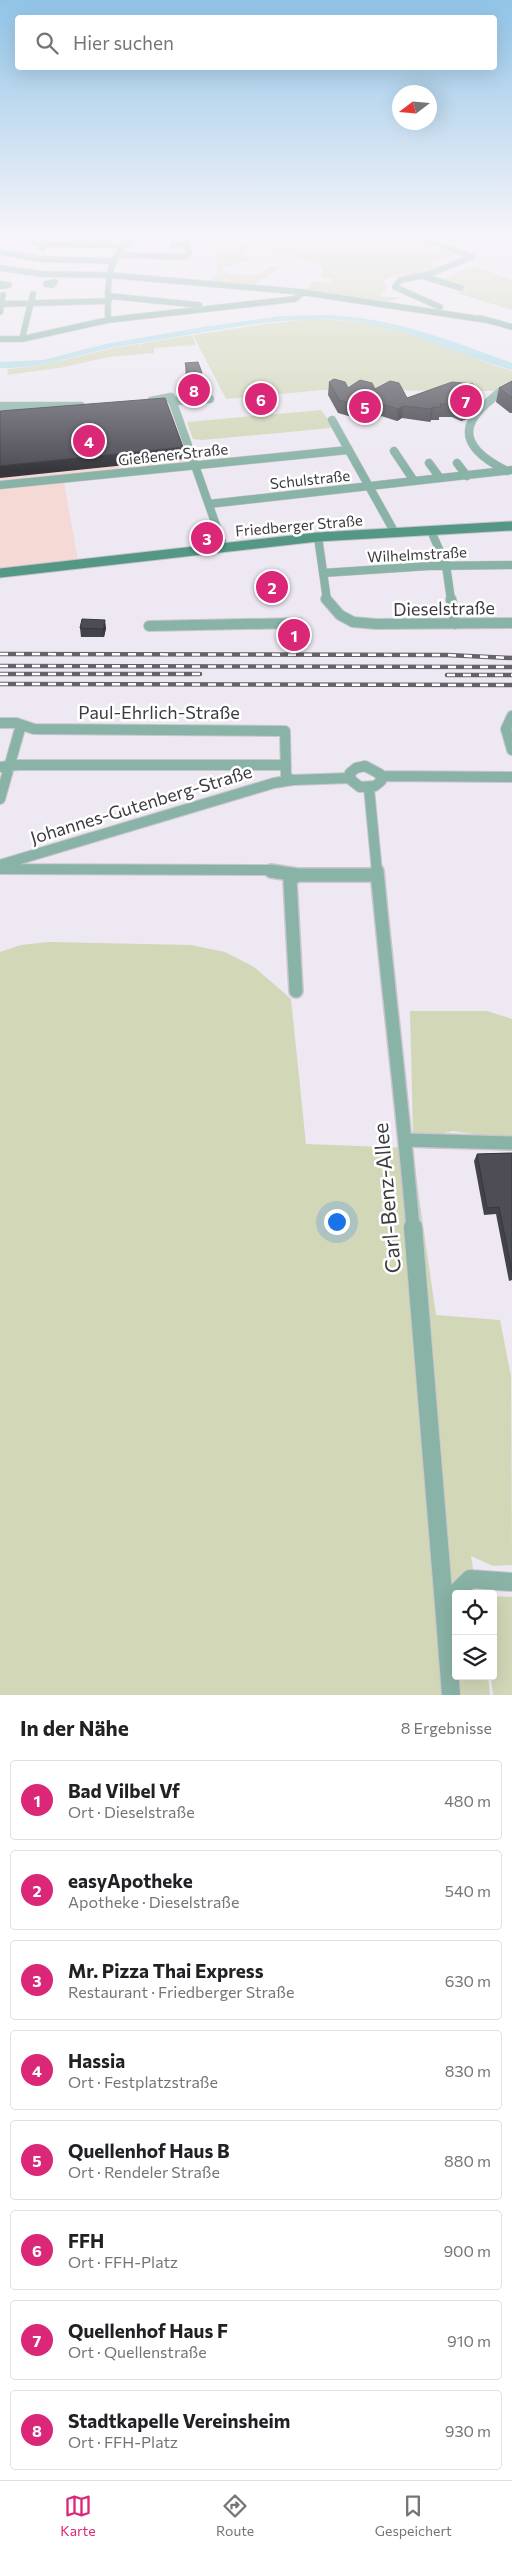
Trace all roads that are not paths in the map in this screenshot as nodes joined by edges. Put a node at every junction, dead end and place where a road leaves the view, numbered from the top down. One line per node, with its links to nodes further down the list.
1 (29, 313): 10 (street)
2 (108, 313): 6 (street)
3 (167, 313): 6 (street)
4 (441, 313): 7 (street)
5 (461, 313): 7 (street)
6 (108, 320): 10 (street)
7 (486, 320): 8 (street)
8 (512, 327)
9 (0, 339): 10 (street)
10 (22, 339)
11 (501, 391): 23 (street)
12 (171, 399): 13 (street); 14 (street); 22 (street)
13 (210, 399)
14 (142, 402)
15 (0, 406): 16 (street)
16 (90, 406)
17 (332, 420): 18 (street)
18 (348, 450): 22 (street, Gießener Straße); 28 (street)
19 (394, 451): 26 (street)
20 (429, 463): 25 (street)
21 (457, 463): 24 (street)
22 (195, 465): 27 (street, Gießener Straße); 29 (street)
23 (511, 472): 24 (street, Schulstraße)
24 (467, 476): 25 (street, Schulstraße)
25 (440, 478): 26 (street, Schulstraße)
26 (414, 481): 28 (street, Schulstraße)
27 (0, 485)
28 (368, 486): 29 (street, Schulstraße); 32 (street)
29 (209, 504): 34 (street)
30 (512, 526): 31 (main road, Friedberger Straße)
31 (431, 531): 32 (main road, Friedberger Straße); 35 (street)
32 (395, 533): 33 (main road, Friedberger Straße)
33 (318, 537): 34 (main road, Friedberger Straße); 38 (street, Dieselstraße)
34 (224, 548): 37 (main road, Friedberger Straße)
35 (446, 565): 36 (street, Wilhelmstraße); 38 (street, Wilhelmstraße); 41 (street)
36 (512, 565)
37 (0, 573)
38 (323, 573): 41 (street, Dieselstraße)
39 (512, 623): 41 (street, Dieselstraße)
40 (299, 624): 42 (street)
41 (455, 624)
42 (149, 626)
43 (512, 716): 46 (street)
44 (0, 723): 45 (street, Paul-Ehrlich-Straße)
45 (21, 725): 47 (street, Paul-Ehrlich-Straße); 48 (street)
46 (512, 750)
47 (286, 765): 48 (street); 52 (street, Paul-Ehrlich-Straße)
48 (4, 767): 54 (street)
49 (381, 776): 50 (street); 51 (street); 53 (street)
50 (512, 777)
51 (350, 778): 52 (street); 53 (street)
52 (293, 780): 55 (street, Johannes-Gutenberg-Straße)
53 (369, 788): 57 (street, Carl-Benz-Allee)
54 (0, 799)
55 (0, 865)
56 (0, 869): 58 (street, Johannes-Gutenberg-Straße)
57 (376, 875): 58 (street, Johannes-Gutenberg-Straße); 60 (street, Carl-Benz-Allee)
58 (293, 878): 59 (street)
59 (296, 991)
60 (406, 1140): 61 (street); 63 (street, Carl-Benz-Allee)
61 (512, 1143)
62 (512, 1582): 63 (street)
63 (444, 1605): 64 (street, Carl-Benz-Allee)
64 (451, 1695)

